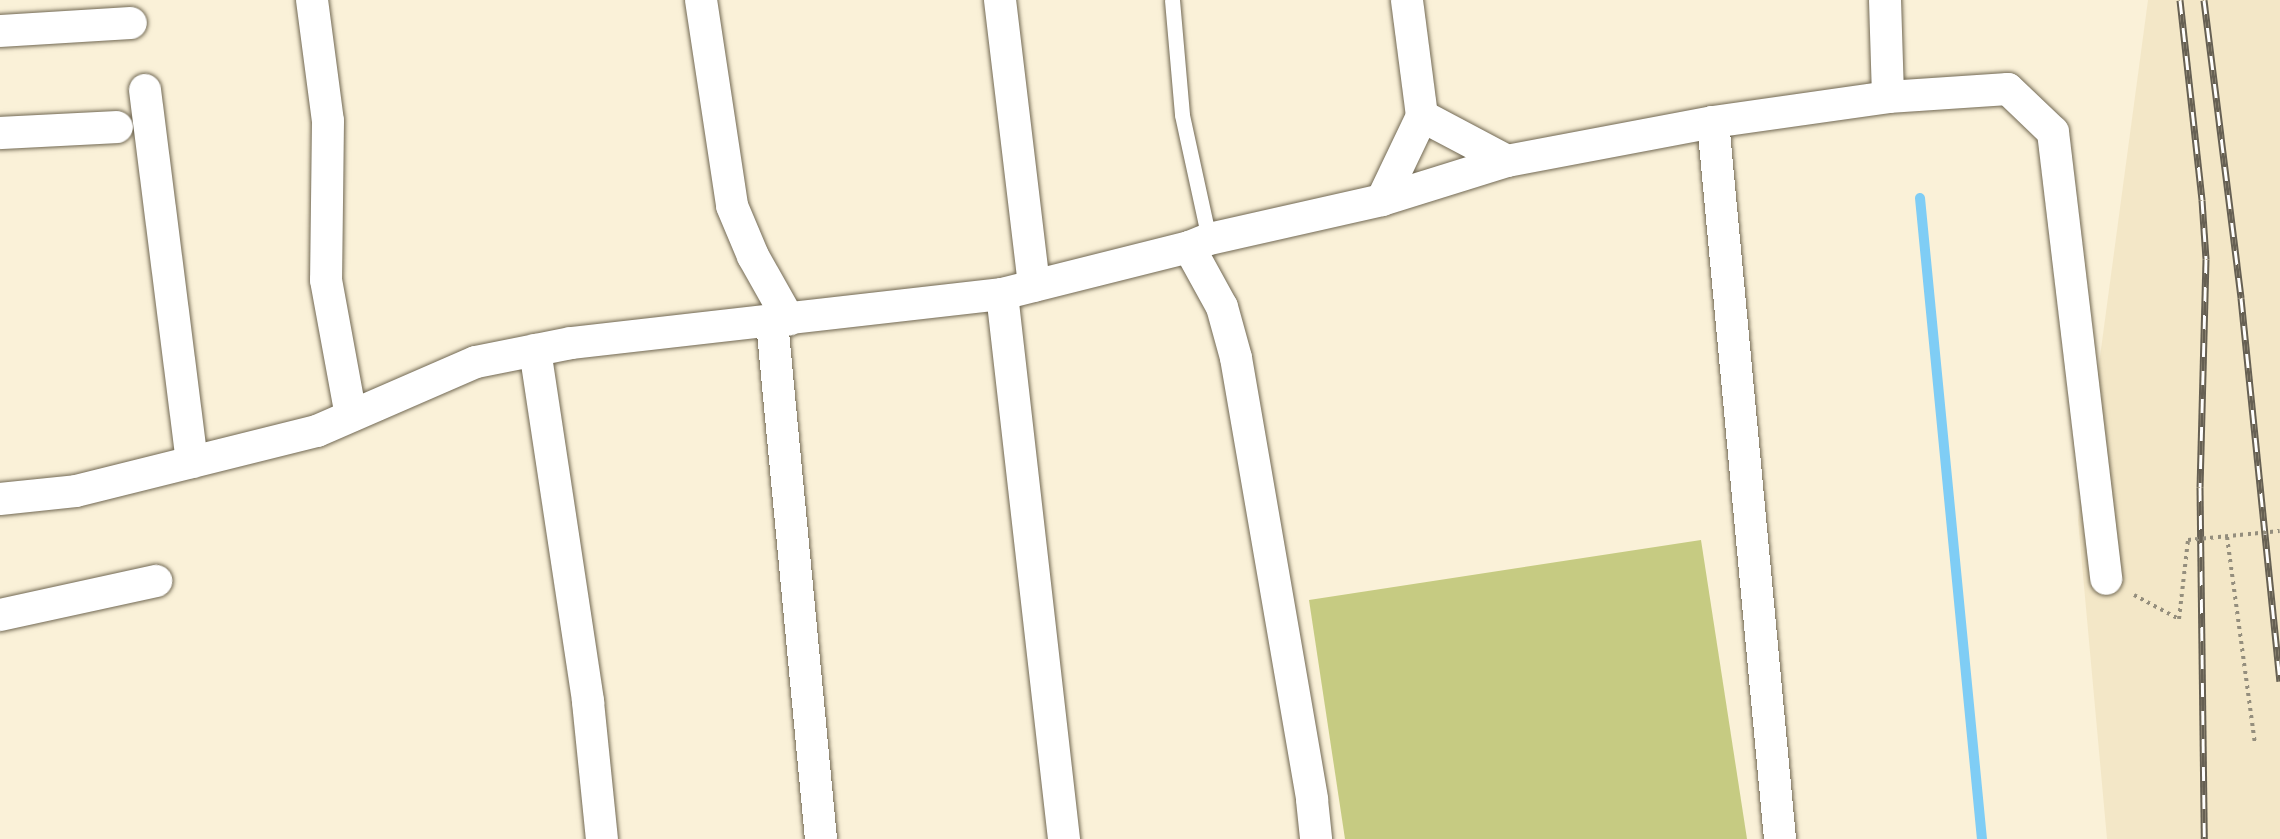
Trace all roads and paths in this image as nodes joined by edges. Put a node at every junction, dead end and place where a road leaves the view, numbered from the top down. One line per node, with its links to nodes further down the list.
1 (312, 0): 22 (street)
2 (701, 0): 20 (street)
3 (1000, 0): 18 (street)
4 (1172, 0): 17 (lane)
5 (1407, 0): 11 (street)
6 (1885, 0): 10 (street)
7 (131, 23): 8 (street)
8 (0, 31)
9 (145, 90): 23 (street)
10 (1888, 97): 12 (street); 27 (street)
11 (1422, 116): 15 (street); 16 (street)
12 (1713, 122): 15 (street); 35 (street)
13 (117, 127): 14 (street)
14 (0, 133)
15 (1507, 161): 16 (street)
16 (1382, 200): 17 (street)
17 (1199, 243): 18 (street); 34 (street)
18 (1034, 286): 19 (street)
19 (1002, 294): 20 (street); 33 (street)
20 (780, 321): 21 (street); 32 (street)
21 (535, 350): 22 (street); 31 (street)
22 (351, 416): 23 (street)
23 (192, 462): 24 (street)
24 (0, 499)
25 (2280, 531): 26 (path, bridge)
26 (2227, 537): 27 (path, bridge); 30 (path)
27 (2106, 579)
28 (156, 580): 29 (street)
29 (0, 615)
30 (2254, 744)
31 (602, 839)
32 (821, 839)
33 (1064, 839)
34 (1316, 839)
35 (1780, 839)

